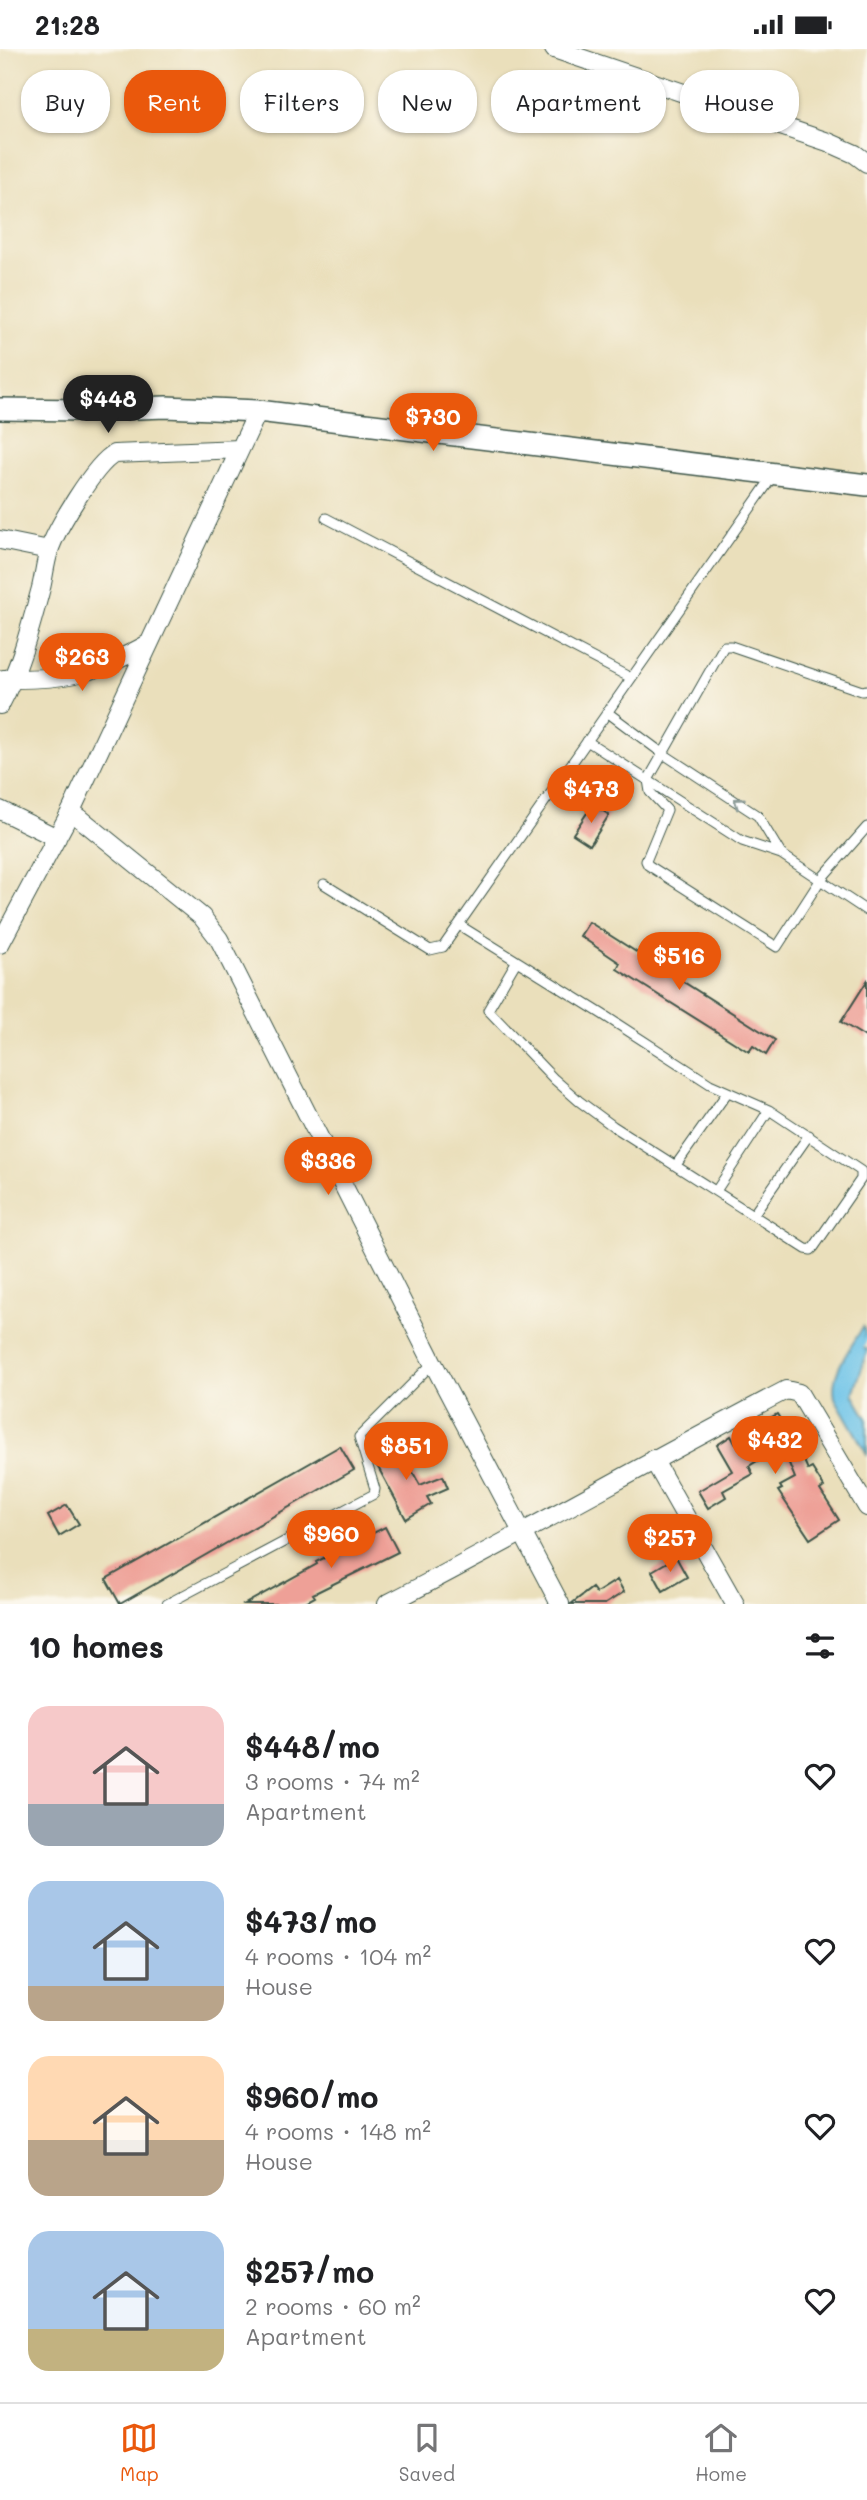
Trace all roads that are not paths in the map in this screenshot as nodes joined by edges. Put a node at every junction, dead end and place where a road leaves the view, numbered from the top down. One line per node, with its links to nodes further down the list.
1 (554, 49): 2 (street)
2 (867, 163)
3 (0, 409): 4 (street)
4 (258, 411): 5 (street); 6 (street)
5 (240, 449): 10 (street); 11 (street)
6 (774, 474): 7 (street); 12 (lane)
7 (867, 485)
8 (326, 518): 12 (lane)
9 (0, 540): 10 (street)
10 (49, 550): 13 (street)
11 (148, 644): 13 (street); 21 (street)
12 (631, 678): 16 (lane)
13 (7, 679): 15 (street)
14 (867, 690): 18 (lane)
15 (0, 705)
16 (607, 712): 17 (lane); 18 (lane)
17 (587, 741): 19 (lane); 28 (lane)
18 (662, 753): 19 (lane); 24 (lane, one-way to 18)
19 (648, 780): 24 (lane); 25 (lane)
20 (0, 810): 23 (street)
21 (71, 810): 23 (street); 37 (street)
22 (867, 827): 25 (lane)
23 (57, 838): 29 (street)
24 (781, 854): 25 (lane)
25 (821, 879): 27 (lane)
26 (324, 884): 28 (lane)
27 (867, 911)
28 (459, 925): 30 (lane)
29 (0, 944)
30 (516, 962): 31 (lane); 34 (lane)
31 (727, 1093): 32 (lane); 34 (lane)
32 (769, 1110): 33 (lane); 35 (lane)
33 (809, 1135): 36 (lane); 36 (lane)
34 (676, 1165): 35 (lane)
35 (716, 1191): 36 (lane)
36 (753, 1215)
37 (433, 1363): 40 (street); 41 (lane)
38 (653, 1459): 39 (street); 40 (street); 44 (street)
39 (867, 1507)
40 (524, 1533): 42 (street); 43 (street)
41 (167, 1604)
42 (387, 1604)
43 (560, 1604)
44 (735, 1604)

